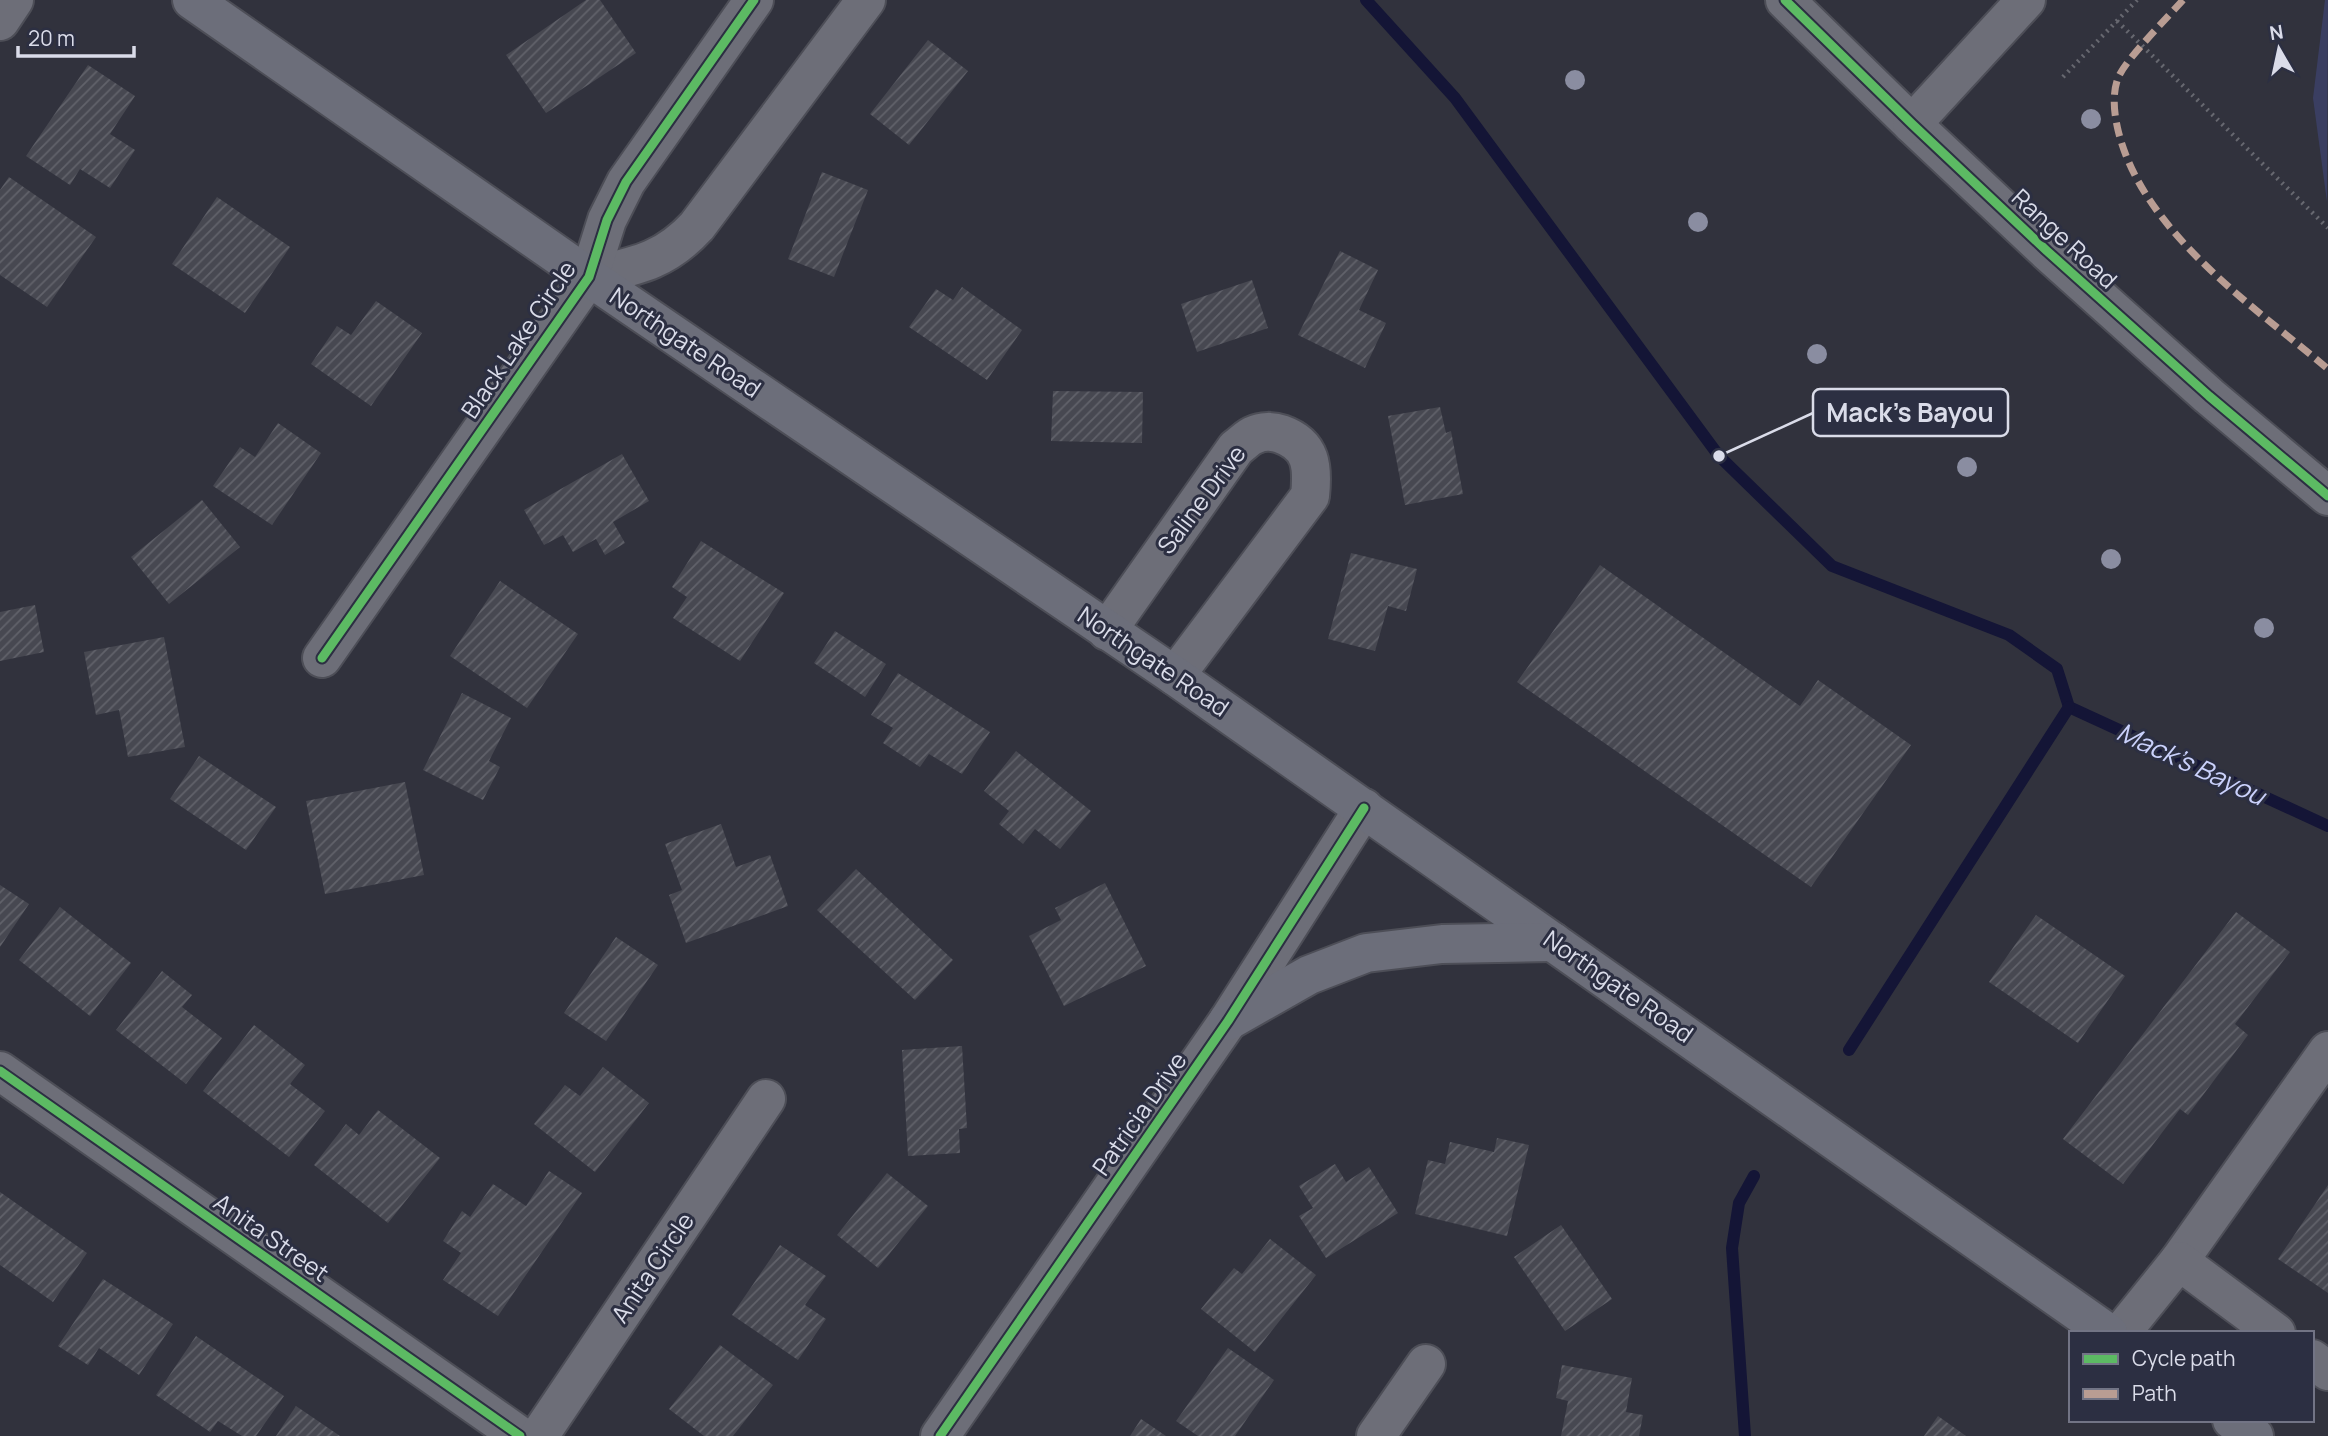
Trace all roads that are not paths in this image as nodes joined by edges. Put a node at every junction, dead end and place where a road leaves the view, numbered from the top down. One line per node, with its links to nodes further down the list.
1 (15, 0): 7 (street)
2 (192, 0): 9 (main road, Northgate Road)
3 (754, 0): 9 (street, Black Lake Circle)
4 (866, 0): 9 (street, Black Lake Circle)
5 (1785, 0): 8 (street, Range Road)
6 (2026, 0): 8 (street)
7 (0, 21)
8 (1912, 124): 10 (street, Range Road)
9 (589, 277): 11 (main road, Northgate Road); 12 (street, Black Lake Circle)
10 (2328, 496)
11 (1107, 631): 13 (main road, Northgate Road); 13 (street, Saline Drive)
12 (322, 658)
13 (1175, 676): 14 (main road, Northgate Road)
14 (1364, 808): 15 (main road, Northgate Road); 16 (street, Patricia Drive)
15 (1553, 942): 16 (main road); 21 (main road, Northgate Road)
16 (1228, 1021): 28 (street, Patricia Drive)
17 (2325, 1063): 20 (street)
18 (0, 1071): 26 (street, Anita Street)
19 (766, 1099): 27 (street, Anita Circle)
20 (2179, 1261): 22 (street); 23 (street)
21 (2105, 1331)
22 (2123, 1331)
23 (2273, 1331)
24 (1426, 1364): 29 (street)
25 (2235, 1422): 30 (main road)
26 (520, 1436)
27 (539, 1436)
28 (940, 1436)
29 (1377, 1436)
30 (2254, 1436)

